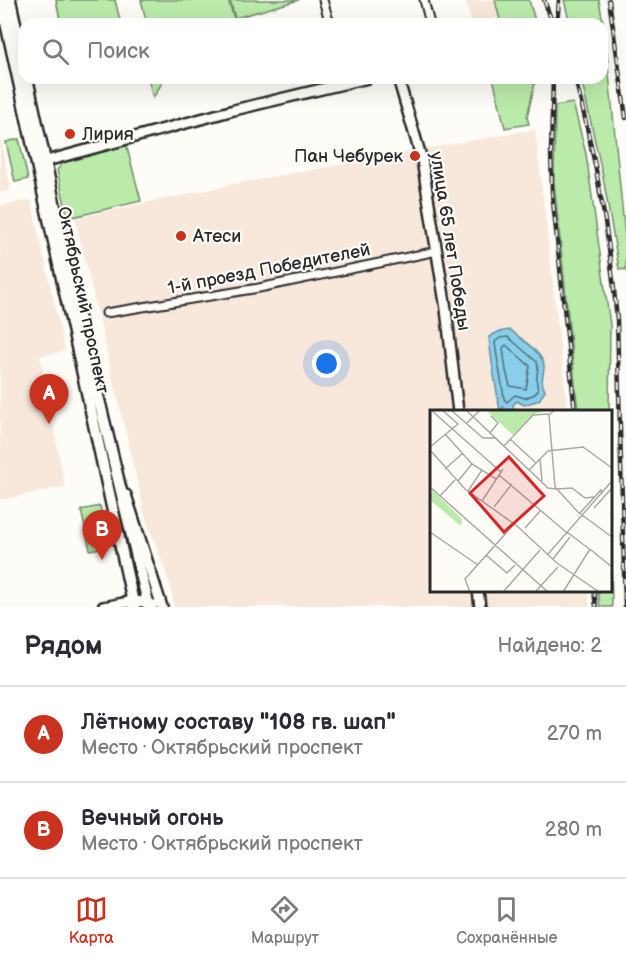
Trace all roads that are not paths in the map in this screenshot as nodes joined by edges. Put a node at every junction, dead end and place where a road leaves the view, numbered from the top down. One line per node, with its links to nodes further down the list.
1 (1, 0): 8 (main road, Октябрьский проспект)
2 (10, 0): 7 (main road)
3 (323, 0): 5 (street)
4 (424, 0): 6 (street)
5 (328, 18)
6 (428, 18)
7 (18, 37)
8 (18, 69)
9 (22, 84): 13 (main road, Октябрьский проспект)
10 (28, 84): 13 (main road, Октябрьский проспект)
11 (335, 84): 13 (street)
12 (400, 84): 14 (street, улица 65 лет Победы)
13 (41, 162): 17 (main road, Октябрьский проспект); 19 (main road, Октябрьский проспект)
14 (437, 251): 15 (street, 1-й проезд Победителей); 16 (street, улица 65 лет Победы)
15 (106, 313)
16 (458, 410)
17 (110, 450): 20 (main road, Октябрьский проспект); 22 (street)
18 (478, 592): 23 (street)
19 (133, 605): 20 (street); 21 (street)
20 (151, 605)
21 (103, 607)
22 (162, 607)
23 (480, 607)

